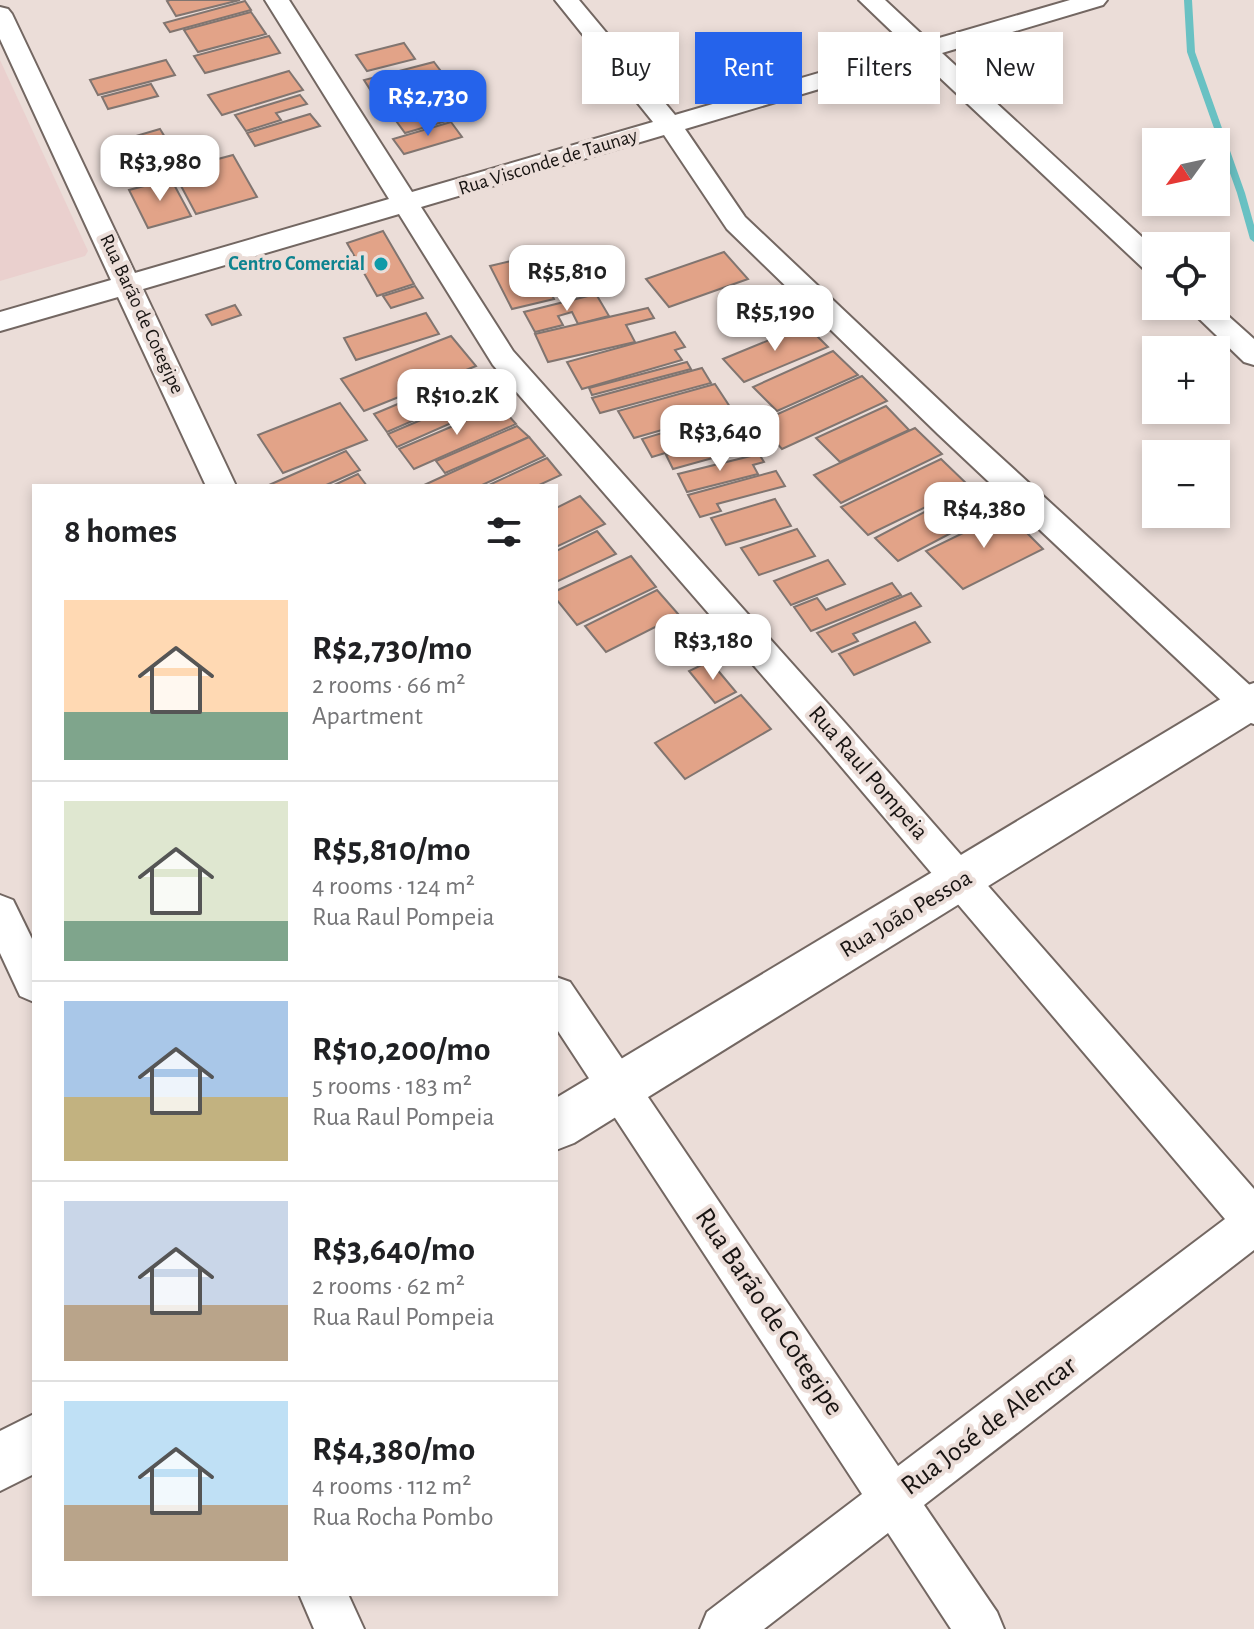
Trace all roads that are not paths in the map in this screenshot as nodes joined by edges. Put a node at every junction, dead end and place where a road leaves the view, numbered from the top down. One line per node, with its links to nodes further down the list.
1 (277, 0): 13 (street, Rua Raul Pompeia)
2 (567, 0): 12 (street)
3 (871, 0): 7 (street)
4 (1026, 0): 8 (street, Rua Visconde de Taunay)
5 (1095, 0): 9 (street, Rua Visconde de Taunay)
6 (0, 14): 15 (street, Rua Barão de Cotegipe)
7 (904, 32)
8 (940, 34)
9 (940, 37)
10 (940, 65): 14 (street)
11 (818, 71): 12 (street, Rua Visconde de Taunay)
12 (662, 116): 13 (street, Rua Visconde de Taunay); 21 (street)
13 (399, 194): 15 (street, Rua Visconde de Taunay); 22 (street, Rua Raul Pompeia)
14 (1142, 252)
15 (124, 274): 16 (street, Rua Visconde de Taunay); 18 (street, Rua Visconde de Taunay); 20 (street, Rua Barão de Cotegipe)
16 (0, 297)
17 (1215, 320): 19 (street)
18 (0, 322)
19 (1254, 355)
20 (220, 484)
21 (1252, 705): 22 (main road, Rua João Pessoa)
22 (961, 881): 26 (main road, Rua João Pessoa); 28 (street, Rua Raul Pompeia)
23 (0, 912): 24 (street)
24 (32, 980)
25 (558, 998): 26 (street, Rua Barão de Cotegipe)
26 (619, 1087): 27 (main road, Rua João Pessoa); 31 (street, Rua Barão de Cotegipe)
27 (558, 1125)
28 (1254, 1222): 31 (street, Rua José de Alencar)
29 (32, 1443): 30 (main road)
30 (0, 1463)
31 (894, 1499): 34 (street, Rua José de Alencar); 35 (street, Rua Barão de Cotegipe)
32 (324, 1596): 33 (street)
33 (340, 1629)
34 (724, 1629)
35 (980, 1629)

